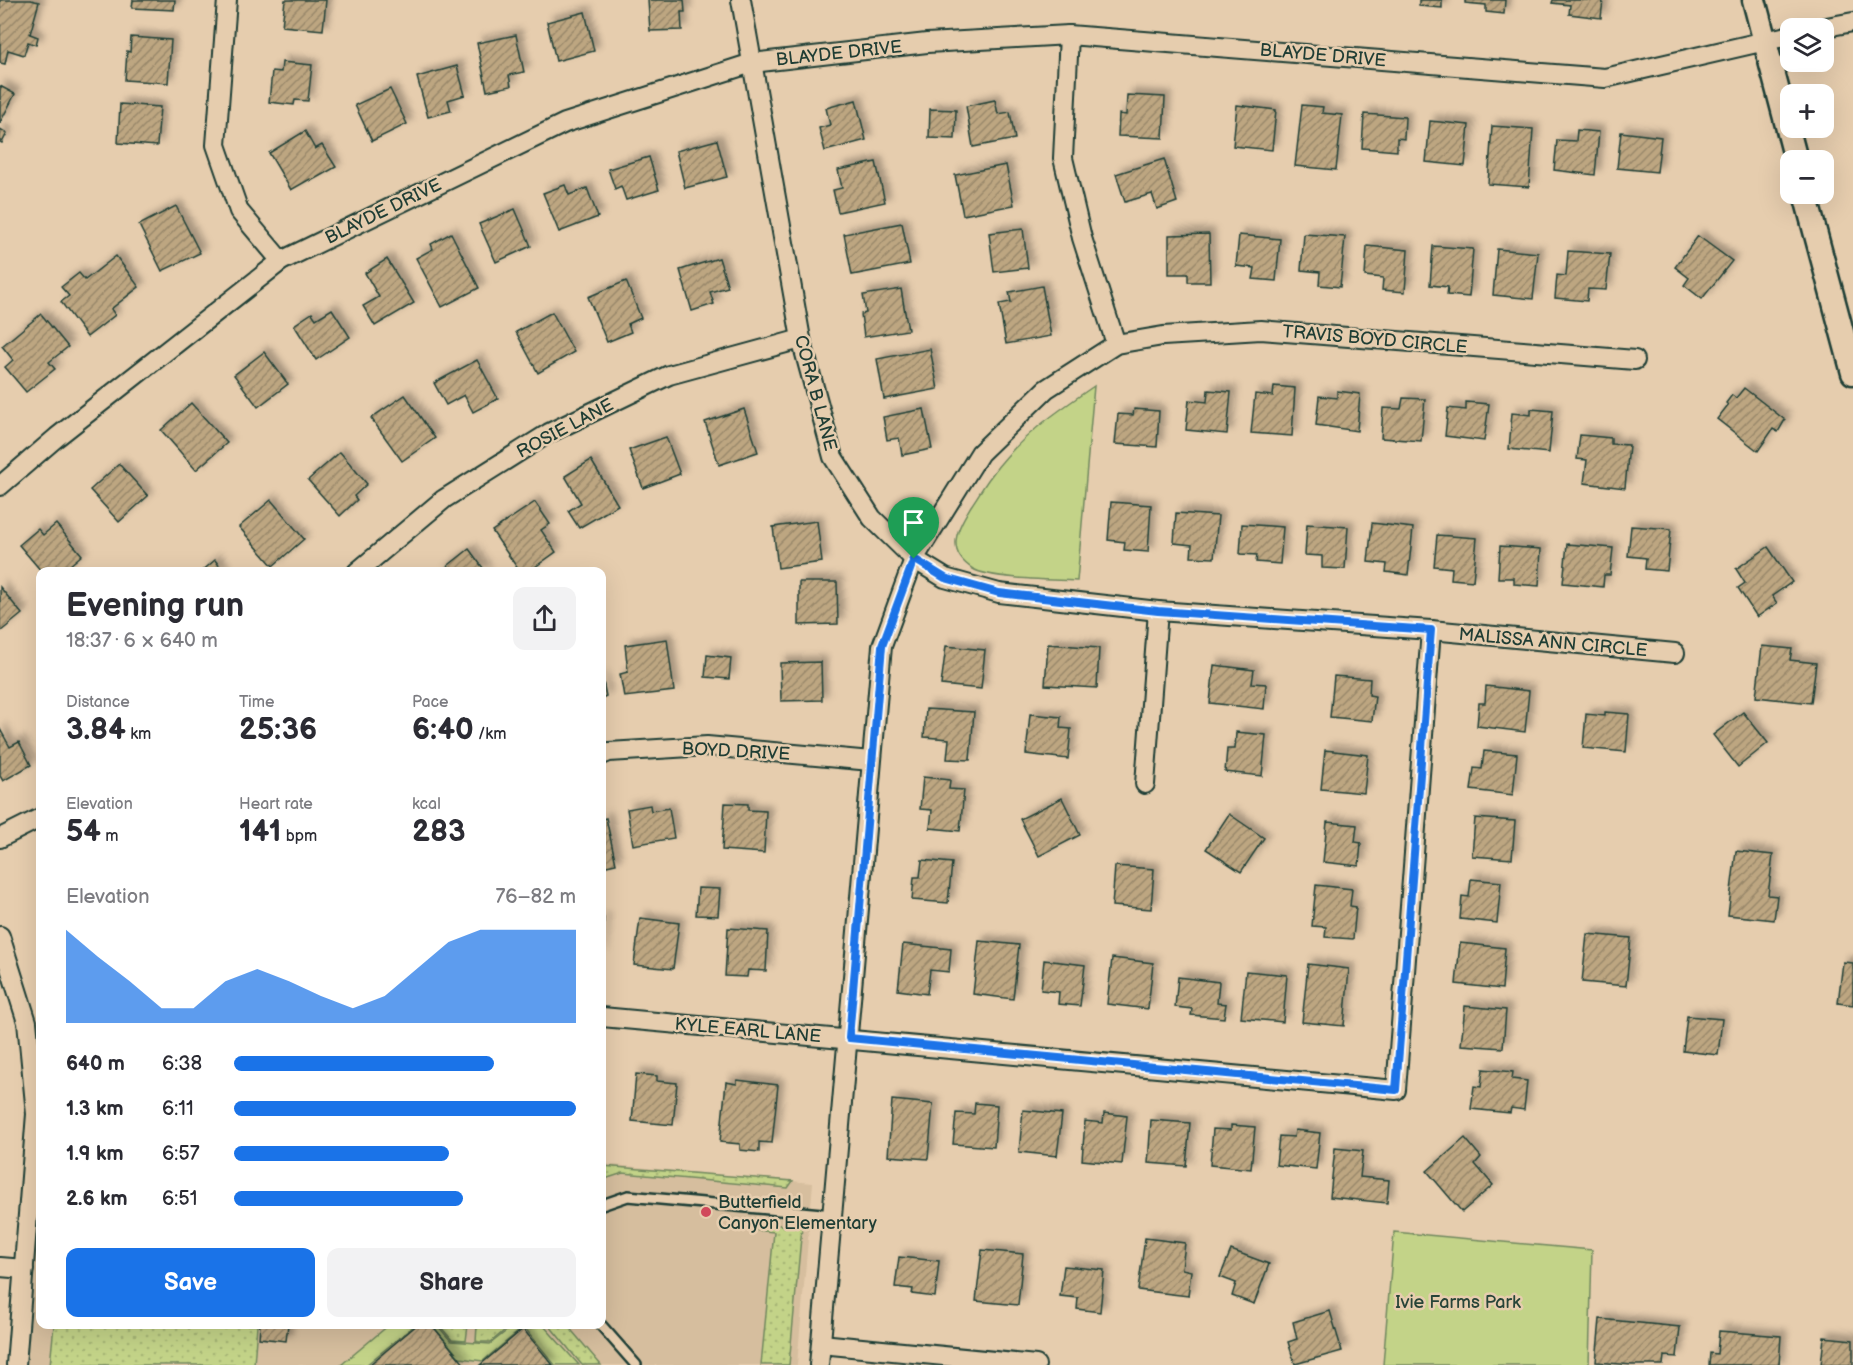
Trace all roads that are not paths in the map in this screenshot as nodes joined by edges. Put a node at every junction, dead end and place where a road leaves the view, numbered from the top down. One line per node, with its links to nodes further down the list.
1 (227, 0): 12 (street)
2 (741, 0): 9 (street, CORA B LANE)
3 (1754, 0): 8 (street)
4 (1853, 22): 5 (street)
5 (1834, 26)
6 (1069, 35): 8 (street, BLAYDE DRIVE); 9 (street, BLAYDE DRIVE); 14 (street)
7 (1780, 37): 8 (street, BLAYDE DRIVE)
8 (1765, 40): 10 (street)
9 (752, 63): 12 (street, BLAYDE DRIVE); 13 (street, CORA B LANE)
10 (1793, 150)
11 (1808, 204): 16 (street)
12 (281, 261): 17 (street, BLAYDE DRIVE)
13 (801, 339): 18 (street, CORA B LANE); 19 (street, ROSIE LANE)
14 (1116, 344): 15 (street, TRAVIS BOYD CIRCLE); 18 (street)
15 (1635, 360)
16 (1853, 373)
17 (0, 486)
18 (914, 559): 20 (street, CORA B LANE); 24 (street)
19 (363, 567)
20 (1158, 611): 21 (street, CORA B LANE); 25 (street)
21 (1431, 630): 22 (street, MALISSA ANN CIRCLE); 30 (street, KYLE EARL LANE)
22 (1675, 653)
23 (606, 753): 24 (street, BOYD DRIVE)
24 (871, 761): 30 (street)
25 (1145, 784)
26 (36, 820): 27 (street)
27 (0, 838)
28 (0, 936): 34 (street)
29 (606, 1017): 30 (street, KYLE EARL LANE)
30 (849, 1038): 32 (street)
31 (606, 1204): 32 (lane)
32 (833, 1215): 36 (street)
33 (0, 1267): 34 (street)
34 (24, 1269): 37 (street)
35 (604, 1329): 38 (lane)
36 (821, 1344): 39 (street); 40 (street)
37 (16, 1365)
38 (636, 1365)
39 (819, 1365)
40 (1036, 1365)

